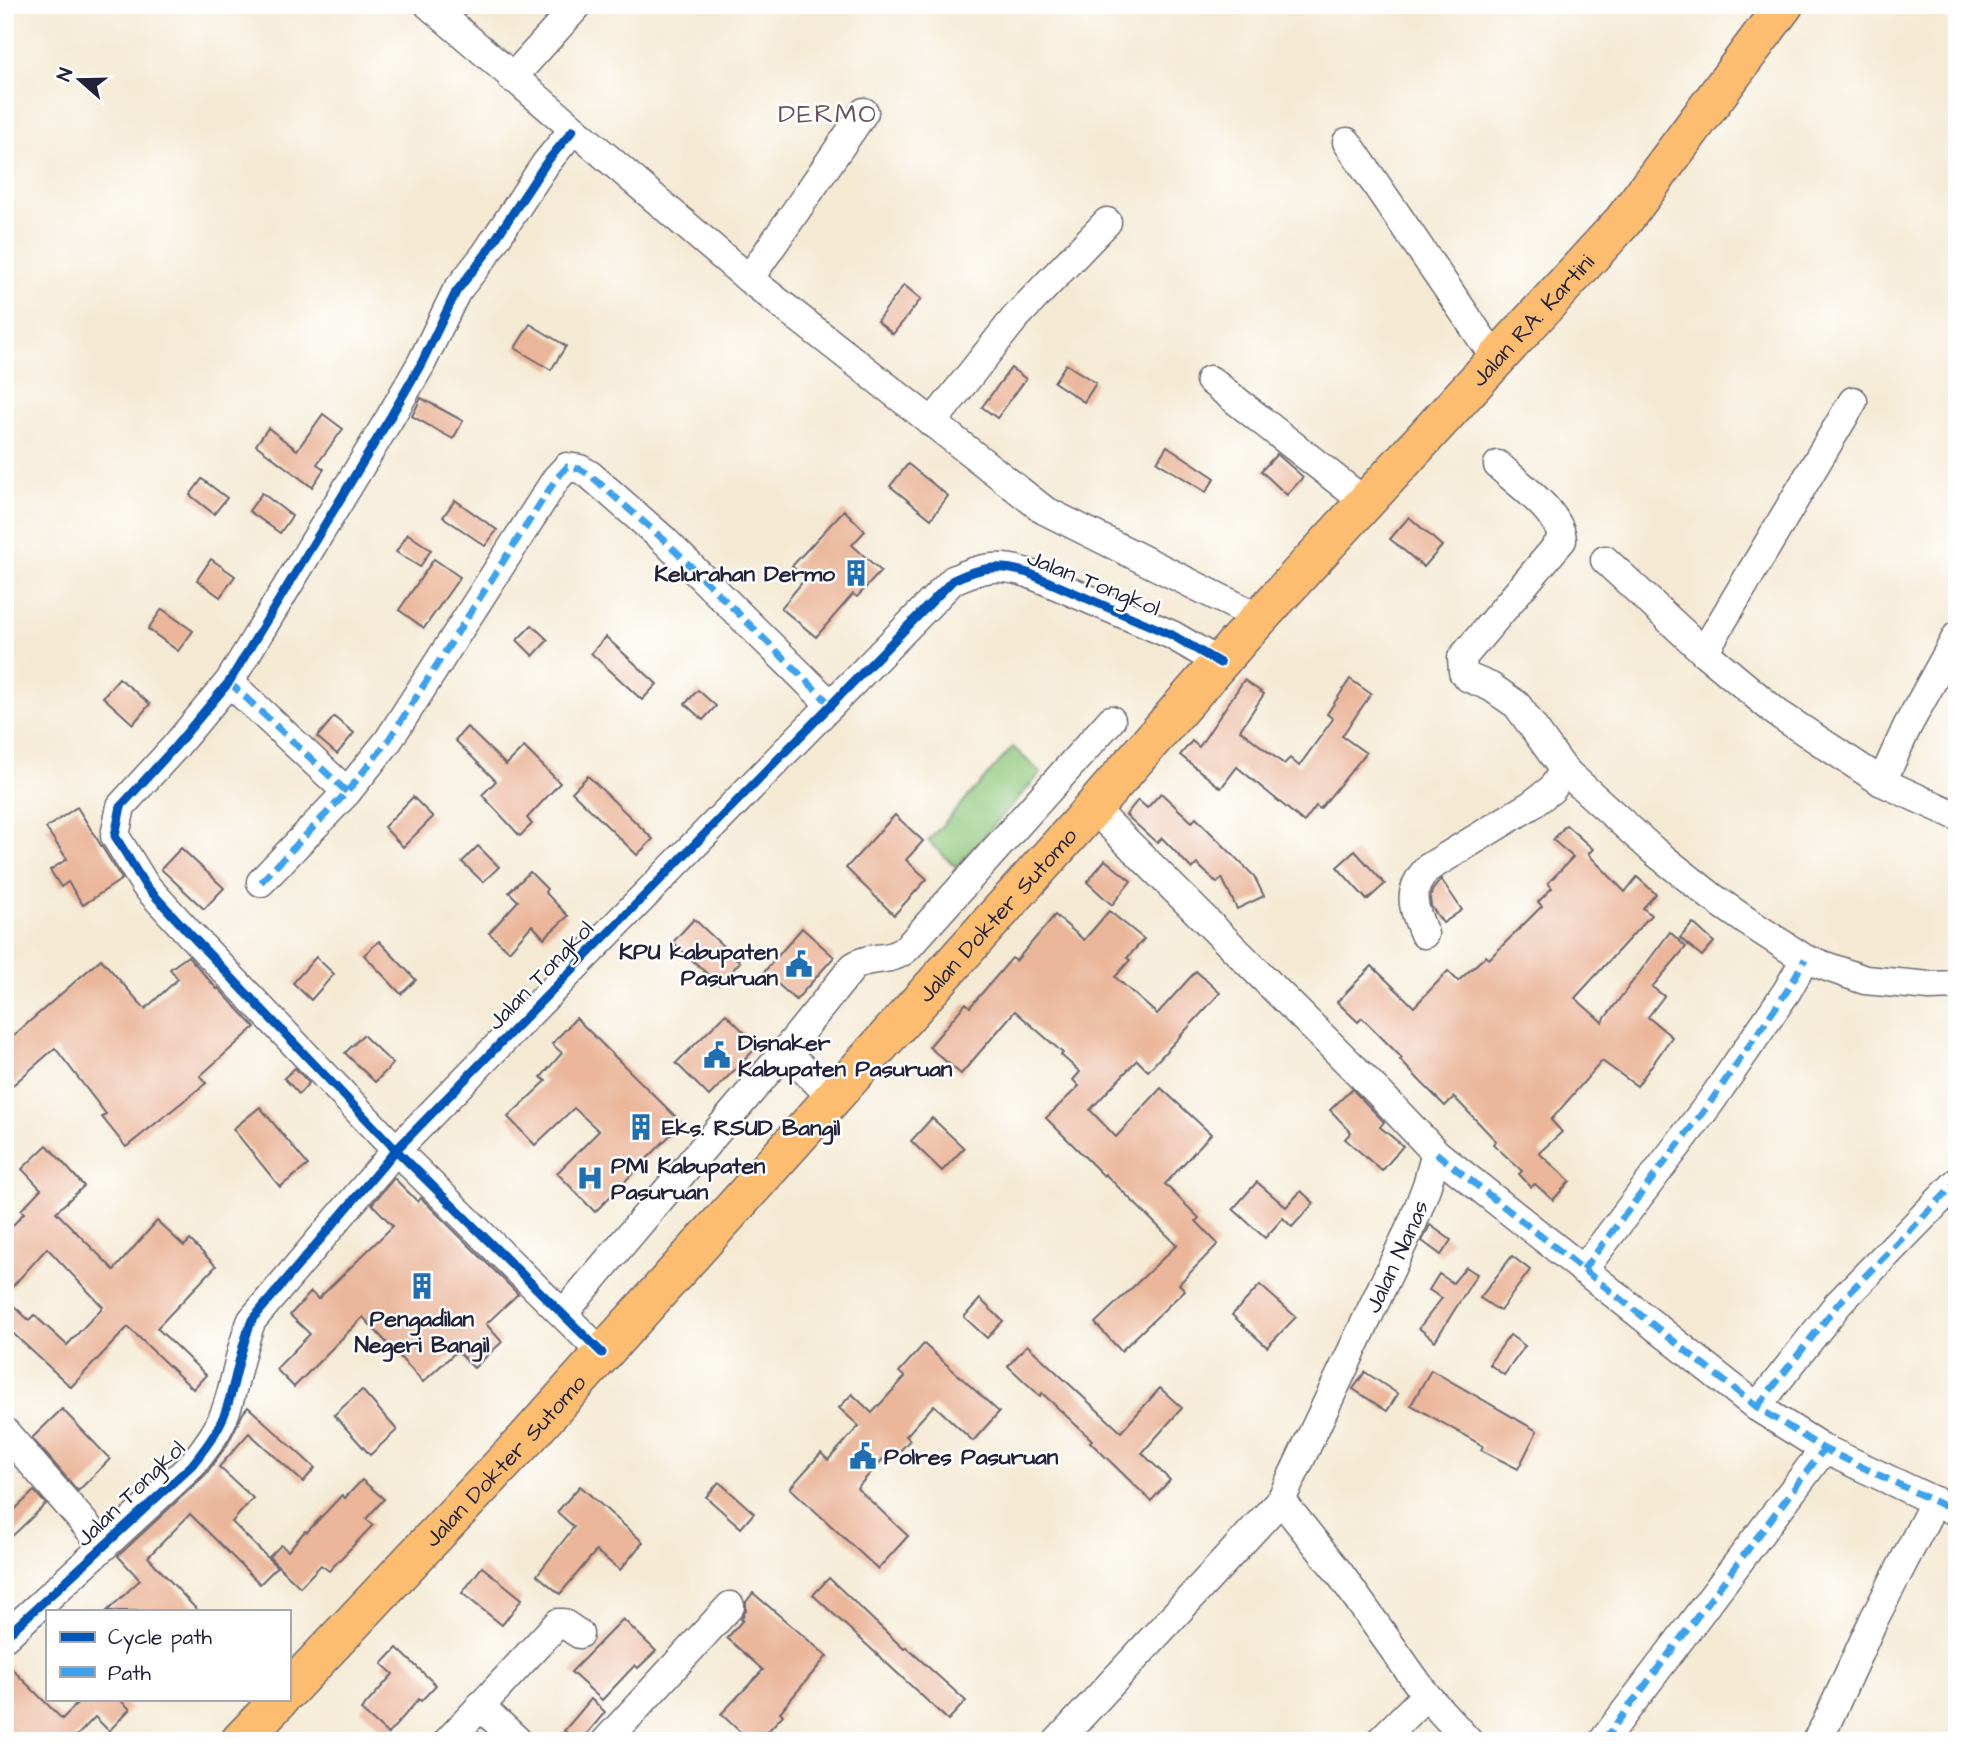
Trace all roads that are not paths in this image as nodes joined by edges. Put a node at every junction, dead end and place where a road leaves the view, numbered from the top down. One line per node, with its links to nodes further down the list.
1 (429, 5): 4 (street)
2 (578, 5): 4 (street)
3 (1784, 5): 10 (highway, Jalan RA. Kartini)
4 (512, 78): 7 (street)
5 (864, 112): 9 (street)
6 (1348, 142): 10 (street)
7 (560, 145): 9 (street); 20 (street)
8 (1107, 222): 13 (street)
9 (748, 279): 13 (street)
10 (1495, 358): 15 (highway, Jalan RA. Kartini)
11 (1210, 380): 15 (street)
12 (1853, 401): 19 (street)
13 (932, 423): 18 (street)
14 (1498, 465): 24 (street)
15 (1365, 502): 18 (highway, Jalan RA. Kartini)
16 (1605, 560): 19 (street)
17 (1957, 636): 23 (street)
18 (1241, 638): 21 (street, Jalan Tongkol); 26 (highway, Jalan Dokter Sutomo)
19 (1704, 652): 23 (street)
20 (229, 682): 25 (street); 34 (street)
21 (831, 705): 25 (street); 34 (street, Jalan Tongkol)
22 (1111, 719): 32 (street)
23 (1882, 782): 27 (street)
24 (1549, 788): 29 (street); 30 (street)
25 (347, 792): 28 (street)
26 (1093, 807): 33 (highway, Jalan Dokter Sutomo); 35 (street)
27 (1957, 816)
28 (261, 882)
29 (1424, 934)
30 (1797, 973): 31 (street); 37 (street)
31 (1957, 985)
32 (785, 1051): 33 (street); 38 (street)
33 (832, 1097): 39 (highway, Jalan Dokter Sutomo)
34 (397, 1150): 38 (street); 45 (street, Jalan Tongkol)
35 (1436, 1153): 37 (street); 43 (street, Jalan Nanas)
36 (1957, 1182): 40 (street)
37 (1583, 1270): 40 (street)
38 (563, 1314): 39 (street)
39 (602, 1353): 49 (highway, Jalan Dokter Sutomo)
40 (1757, 1407): 42 (street)
41 (5, 1433): 45 (street)
42 (1824, 1449): 44 (street); 60 (street)
43 (1281, 1500): 50 (street); 57 (street, Jalan Nanas)
44 (1946, 1506): 61 (street)
45 (104, 1546): 48 (street, Jalan Tongkol)
46 (730, 1606): 56 (street)
47 (579, 1634): 52 (street)
48 (5, 1637)
49 (290, 1689)
50 (1426, 1695): 58 (street); 59 (street)
51 (279, 1700): 53 (highway)
52 (480, 1706): 54 (street); 55 (street)
53 (240, 1741)
54 (448, 1741)
55 (518, 1741)
56 (606, 1741)
57 (1058, 1741)
58 (1380, 1741)
59 (1468, 1741)
60 (1603, 1741)
61 (1816, 1741)

